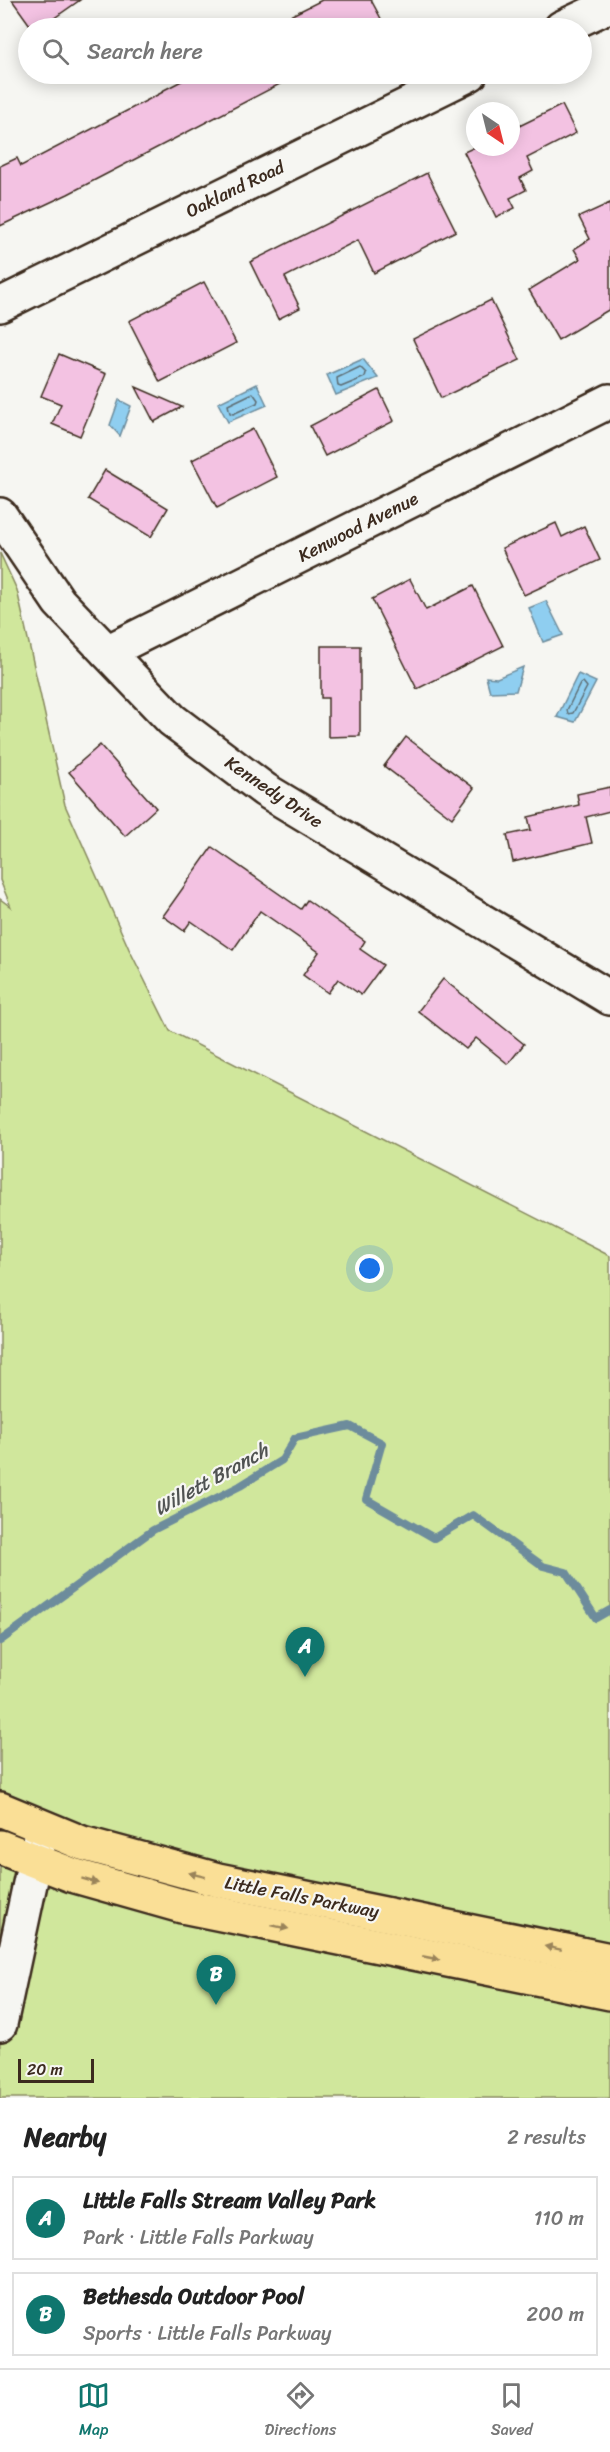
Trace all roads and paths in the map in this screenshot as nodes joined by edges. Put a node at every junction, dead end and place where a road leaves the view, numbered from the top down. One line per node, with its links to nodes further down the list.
1 (610, 4): 2 (street)
2 (581, 18)
3 (450, 84): 4 (street, Oakland Road)
4 (0, 305)
5 (610, 401): 7 (street, Kenwood Avenue)
6 (0, 515): 7 (street, Kennedy Drive)
7 (107, 652): 8 (street, Kennedy Drive)
8 (606, 986)
9 (0, 1809): 10 (main road, Little Falls Parkway)
10 (42, 1828): 12 (street); 13 (main road, Little Falls Parkway, one-way to 10)
11 (0, 1847): 12 (main road, Little Falls Parkway)
12 (35, 1862): 14 (main road, Little Falls Parkway, one-way to 14); 15 (street)
13 (610, 1959)
14 (610, 1994)
15 (0, 2024)

